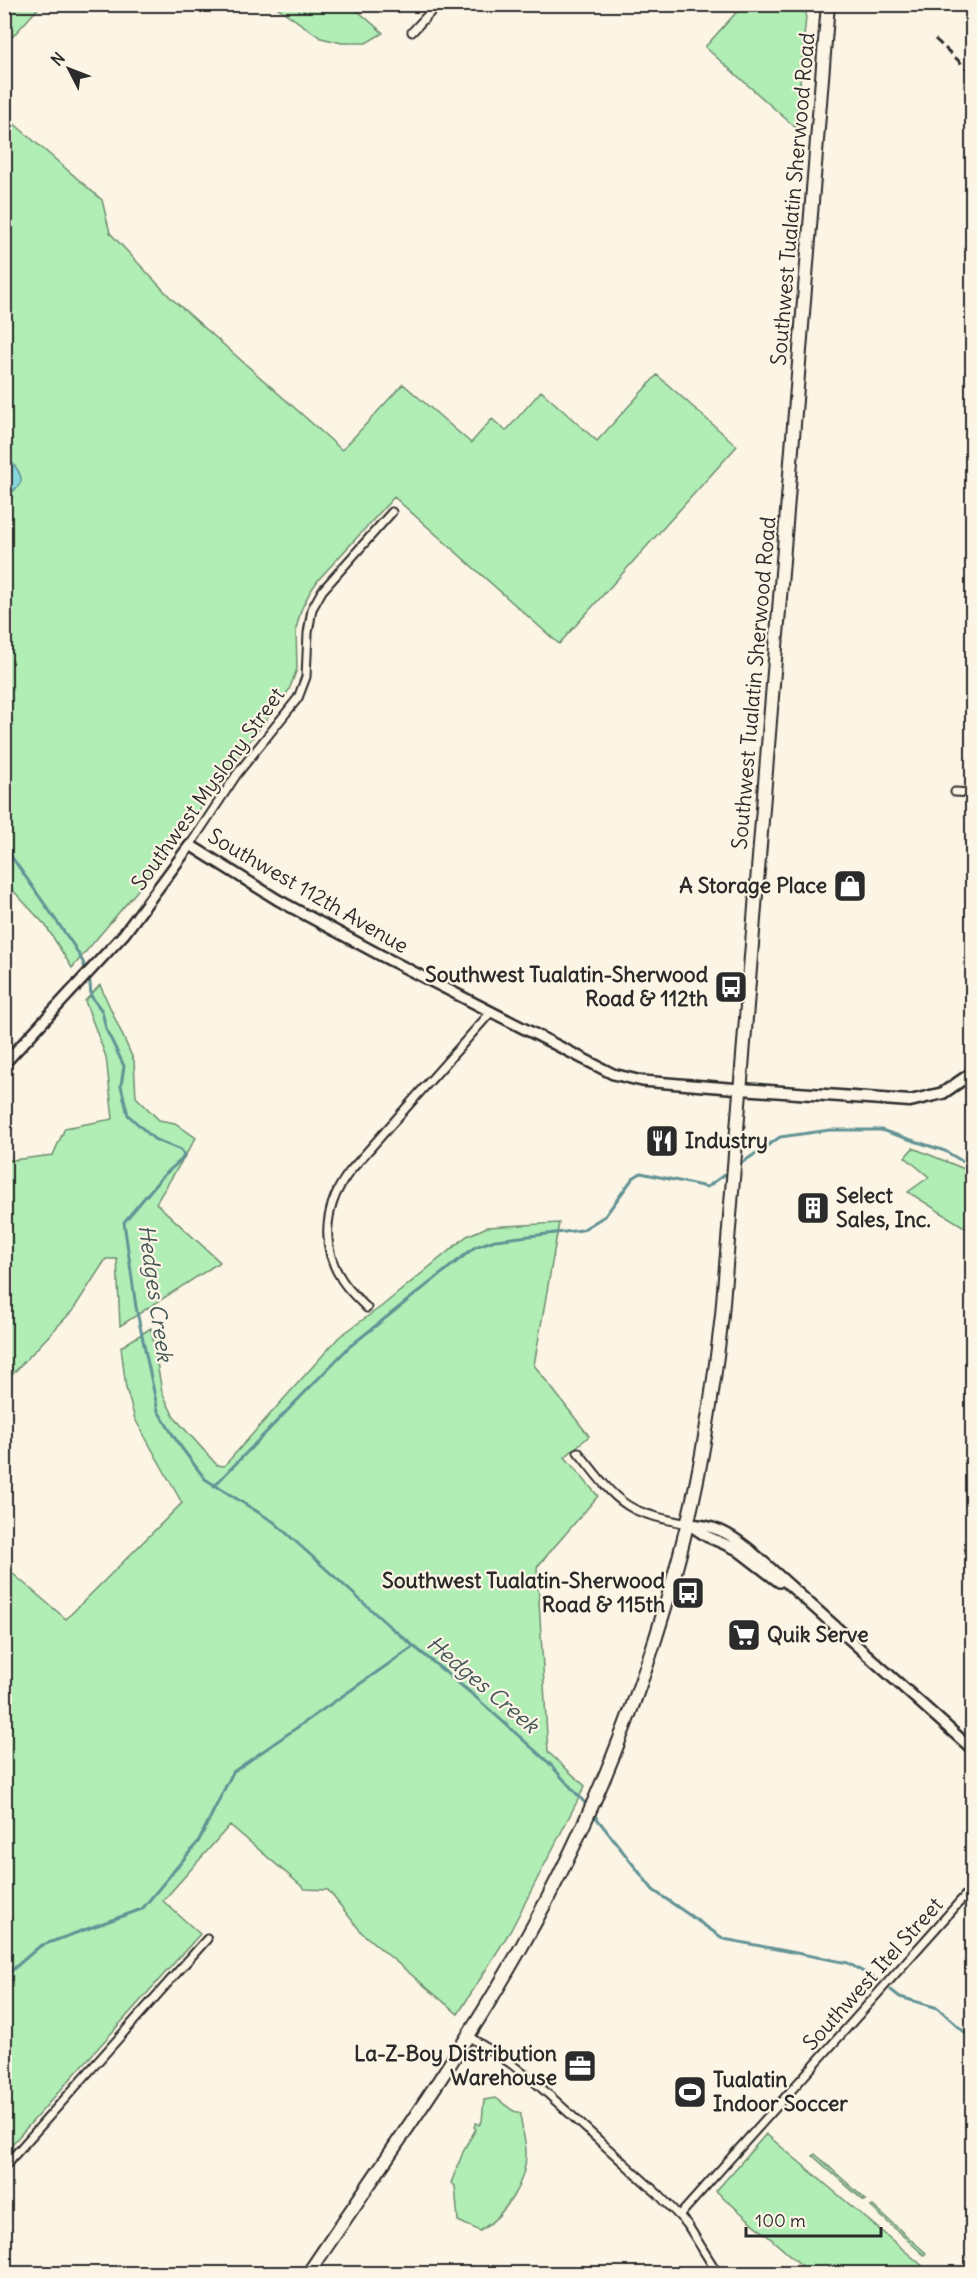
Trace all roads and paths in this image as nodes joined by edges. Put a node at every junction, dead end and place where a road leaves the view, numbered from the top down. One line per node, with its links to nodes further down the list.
1 (438, 4): 3 (street)
2 (828, 4): 11 (highway, Southwest Tualatin Sherwood Road)
3 (412, 33)
4 (392, 512): 7 (street, Southwest Myslony Street)
5 (955, 792): 6 (street)
6 (972, 793)
7 (190, 845): 8 (street, Southwest 112th Avenue); 9 (street, Southwest Myslony Street)
8 (491, 1012): 11 (street, Southwest 112th Avenue); 12 (street)
9 (4, 1064)
10 (972, 1073): 11 (main road)
11 (741, 1089): 14 (highway, Southwest Tualatin Sherwood Road)
12 (368, 1308)
13 (578, 1452): 14 (street)
14 (688, 1524): 15 (street); 18 (highway, Southwest Tualatin Sherwood Road)
15 (972, 1749)
16 (972, 1888): 20 (street, Southwest Itel Street)
17 (207, 1939): 19 (street)
18 (468, 2036): 20 (street); 21 (highway, Southwest Tualatin Sherwood Road)
19 (4, 2167)
20 (679, 2216): 22 (street)
21 (308, 2274)
22 (717, 2274)

